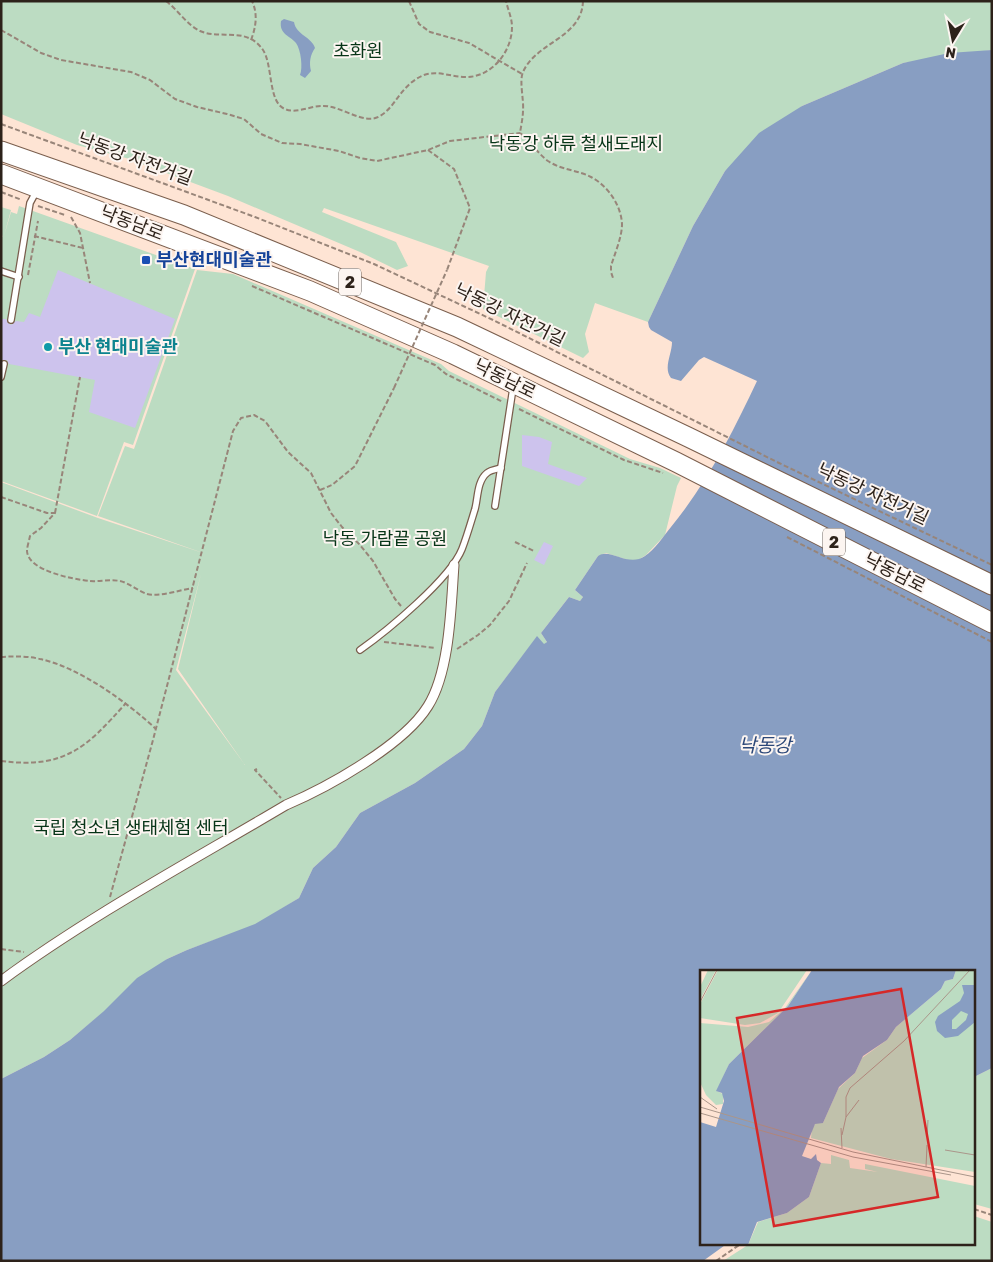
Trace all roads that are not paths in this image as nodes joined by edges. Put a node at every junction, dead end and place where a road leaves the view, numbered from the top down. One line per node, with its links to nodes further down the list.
1 (1, 151): 13 (main road, 낙동남로 / 2)
2 (1, 174): 3 (main road, 낙동남로 / 2)
3 (34, 196): 5 (lane); 9 (main road, 낙동남로 / 2)
4 (1, 271): 5 (lane)
5 (19, 277): 6 (lane)
6 (11, 320)
7 (4, 364): 8 (lane)
8 (1, 377)
9 (514, 383): 10 (lane); 14 (main road, 낙동남로 / 2)
10 (501, 468): 11 (lane); 12 (lane)
11 (495, 506)
12 (454, 565): 15 (lane); 16 (street)
13 (992, 585)
14 (992, 623)
15 (360, 650)
16 (1, 981)

